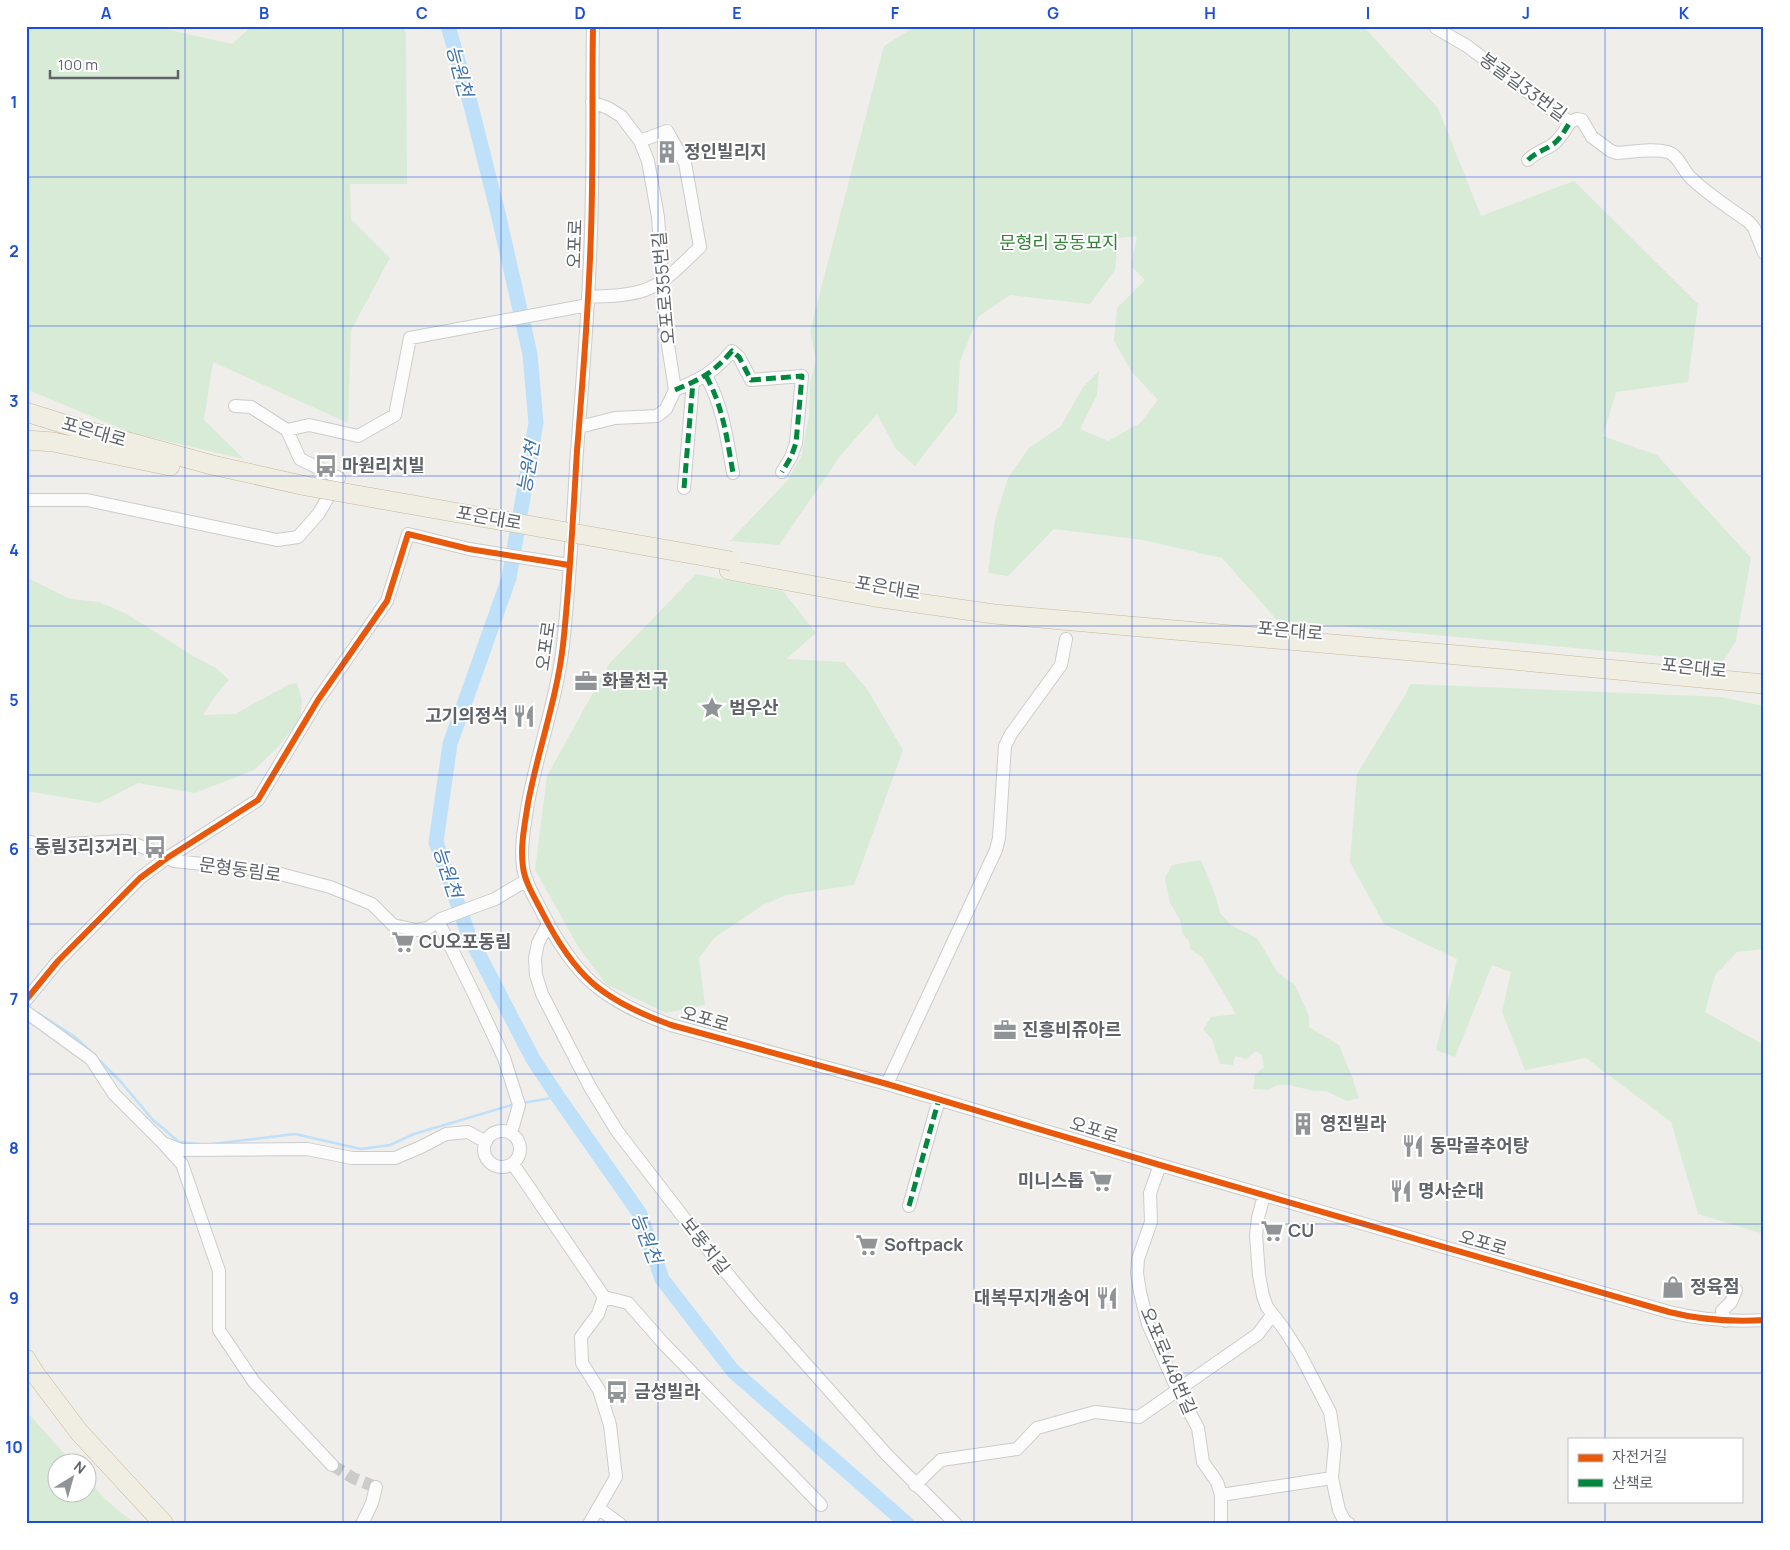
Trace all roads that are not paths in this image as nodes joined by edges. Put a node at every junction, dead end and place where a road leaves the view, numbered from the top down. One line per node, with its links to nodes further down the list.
1 (593, 26): 3 (street, 오포로)
2 (1436, 28): 4 (street, 봉골길33번길)
3 (592, 102): 5 (street, 오포로355번길); 9 (street, 오포로)
4 (1570, 122): 6 (street); 7 (street, 봉골길33번길)
5 (640, 142): 8 (street, 오포로355번길); 8 (street)
6 (1528, 160)
7 (1764, 253)
8 (662, 281): 9 (street); 12 (street, 오포로355번길)
9 (588, 301): 17 (street, 오포로); 19 (street)
10 (706, 376): 11 (street); 22 (street); 23 (street)
11 (693, 382): 12 (street); 24 (street)
12 (675, 390): 17 (street)
13 (26, 406): 18 (highway)
14 (235, 406): 19 (street)
15 (26, 412): 18 (highway, 포은대로)
16 (26, 423): 21 (highway, 포은대로)
17 (579, 426): 27 (street, 오포로)
18 (77, 428): 25 (highway, 포은대로)
19 (287, 430): 26 (street)
20 (26, 440): 21 (highway)
21 (192, 470): 25 (highway, 포은대로)
22 (733, 472)
23 (782, 472)
24 (684, 488)
25 (306, 491): 28 (highway)
26 (26, 500)
27 (569, 565): 33 (street); 34 (street, 오포로)
28 (730, 566): 30 (highway, 포은대로); 31 (highway, 포은대로)
29 (1066, 639): 39 (street)
30 (1764, 675)
31 (1764, 684)
32 (26, 841): 33 (street, 문형동림로)
33 (167, 858): 35 (street, 문형동림로); 37 (street)
34 (527, 880): 35 (street, 문형동림로); 36 (street, 오포로)
35 (439, 920): 41 (street)
36 (548, 924): 39 (street, 오포로); 58 (street, 보뚱치길)
37 (27, 1000)
38 (26, 1012): 43 (street)
39 (887, 1084): 40 (street, 오포로)
40 (939, 1099): 45 (street, 오포로); 47 (street)
41 (511, 1133): 42 (street); 44 (street)
42 (486, 1142): 43 (street); 44 (street)
43 (163, 1143): 56 (street)
44 (513, 1164): 49 (street)
45 (1160, 1165): 46 (street, 오포로); 55 (street, 오포로448번길)
46 (1264, 1194): 50 (street); 52 (street, 오포로)
47 (909, 1206)
48 (1736, 1290): 52 (street)
49 (604, 1297): 61 (street); 62 (street)
50 (1272, 1315): 55 (street); 57 (street)
51 (1764, 1320): 52 (street, 오포로)
52 (1726, 1321)
53 (26, 1359): 64 (highway)
54 (26, 1380): 63 (highway)
55 (1178, 1391): 58 (street); 60 (street, 오포로448번길)
56 (332, 1465)
57 (1332, 1478): 60 (street); 70 (street)
58 (915, 1485): 68 (street, 보뚱치길)
59 (376, 1487): 65 (street)
60 (1221, 1495): 69 (street, 오포로448번길)
61 (821, 1505)
62 (599, 1508): 66 (street); 67 (street)
63 (147, 1524)
64 (164, 1524)
65 (362, 1524)
66 (589, 1524)
67 (620, 1524)
68 (956, 1524)
69 (1222, 1524)
70 (1349, 1524)

